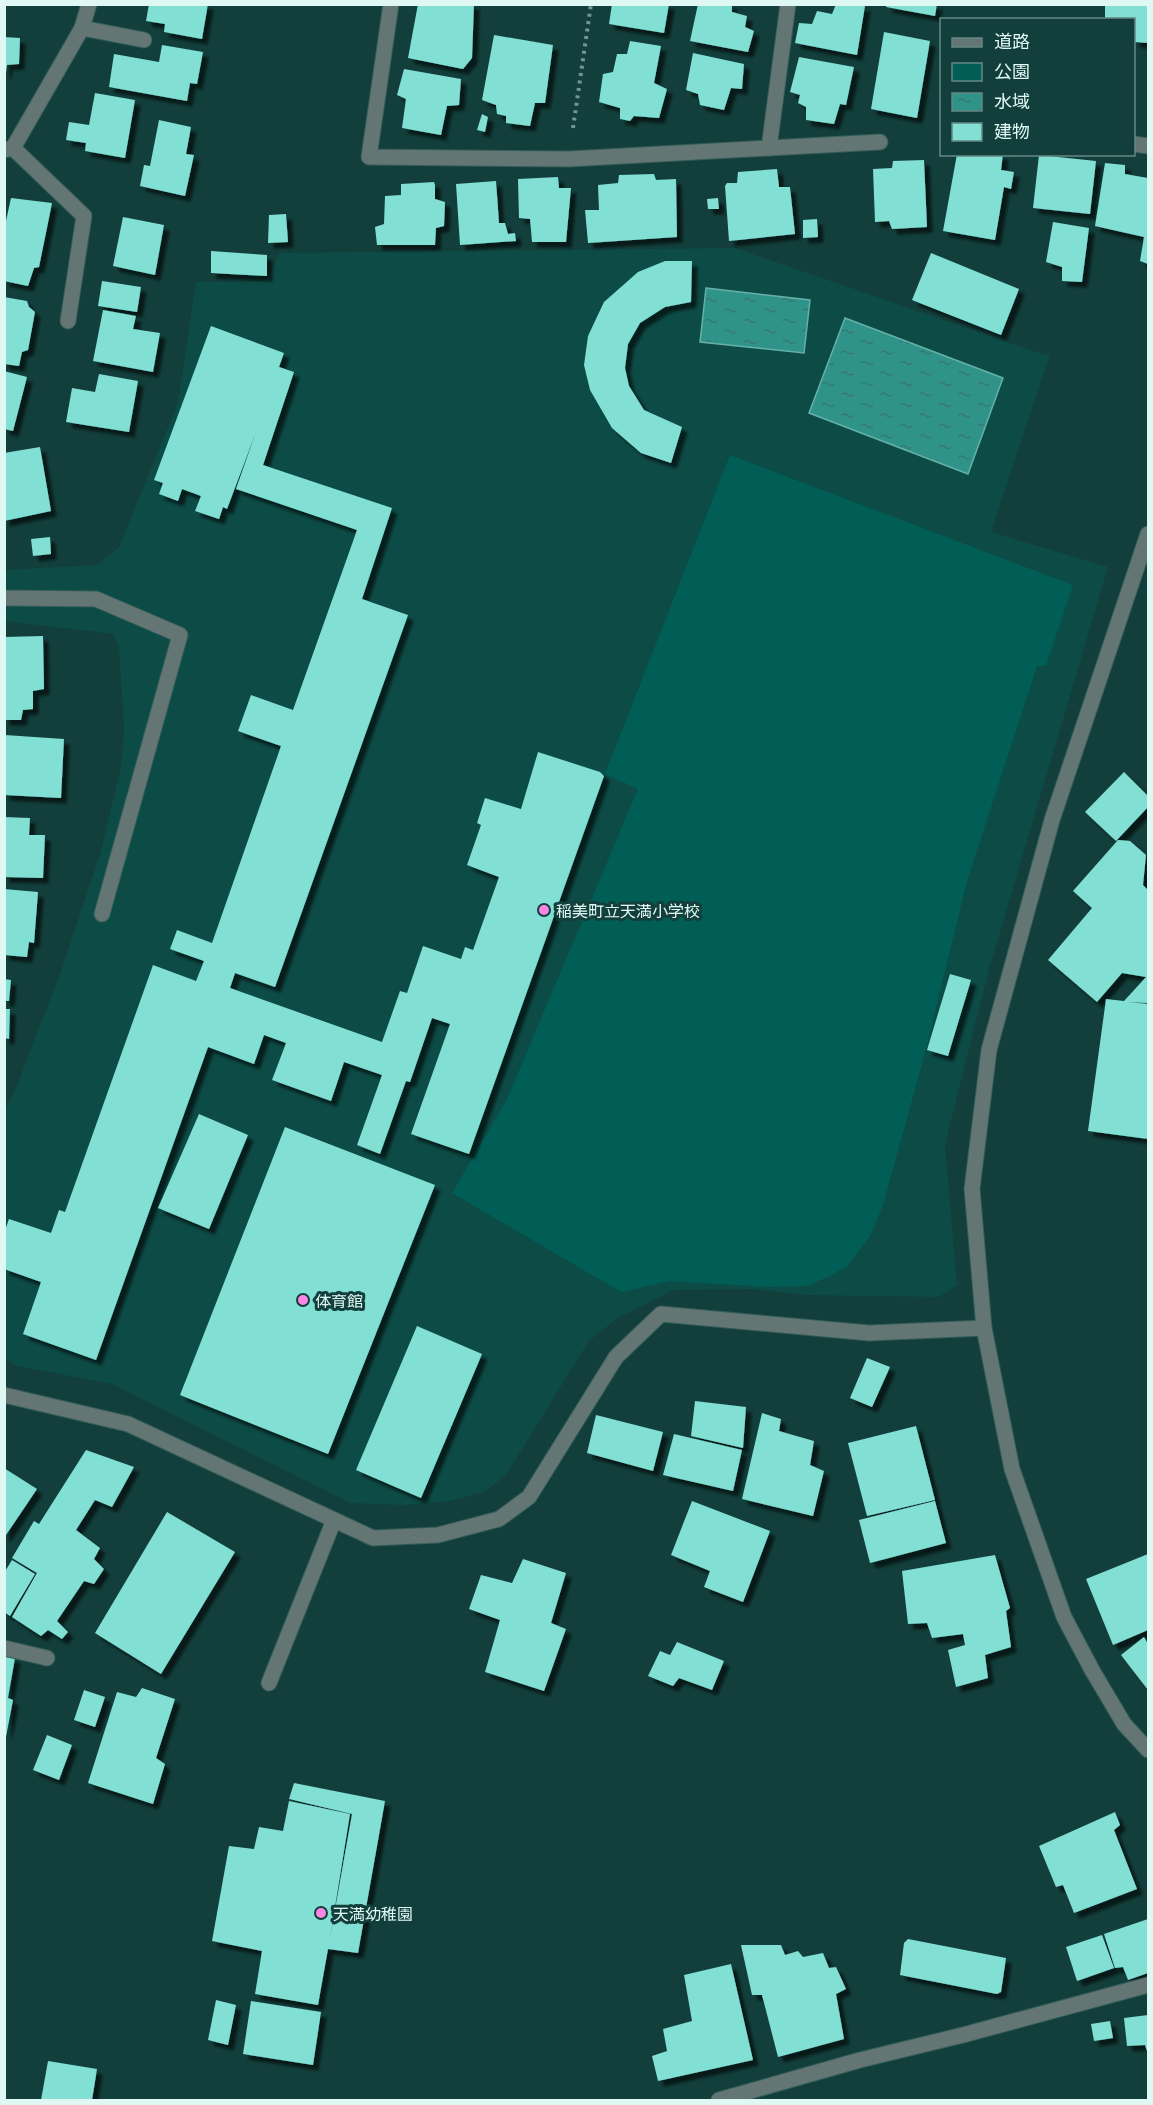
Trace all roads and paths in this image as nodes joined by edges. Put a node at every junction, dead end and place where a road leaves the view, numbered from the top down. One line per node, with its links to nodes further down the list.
1 (89, 4): 5 (street)
2 (391, 4): 10 (street)
3 (591, 4): 10 (path)
4 (788, 4): 8 (street)
5 (82, 28): 6 (street); 9 (street)
6 (144, 40)
7 (880, 142): 8 (street)
8 (769, 148): 10 (street)
9 (9, 149): 11 (street)
10 (569, 159)
11 (68, 321)
12 (1149, 534): 15 (street)
13 (4, 598): 14 (street)
14 (102, 914)
15 (984, 1328): 17 (street); 21 (street)
16 (4, 1395): 17 (street)
17 (334, 1520): 20 (street)
18 (4, 1648): 19 (street)
19 (48, 1659)
20 (269, 1683)
21 (1149, 1750)
22 (1149, 1985): 23 (street)
23 (719, 2100)

